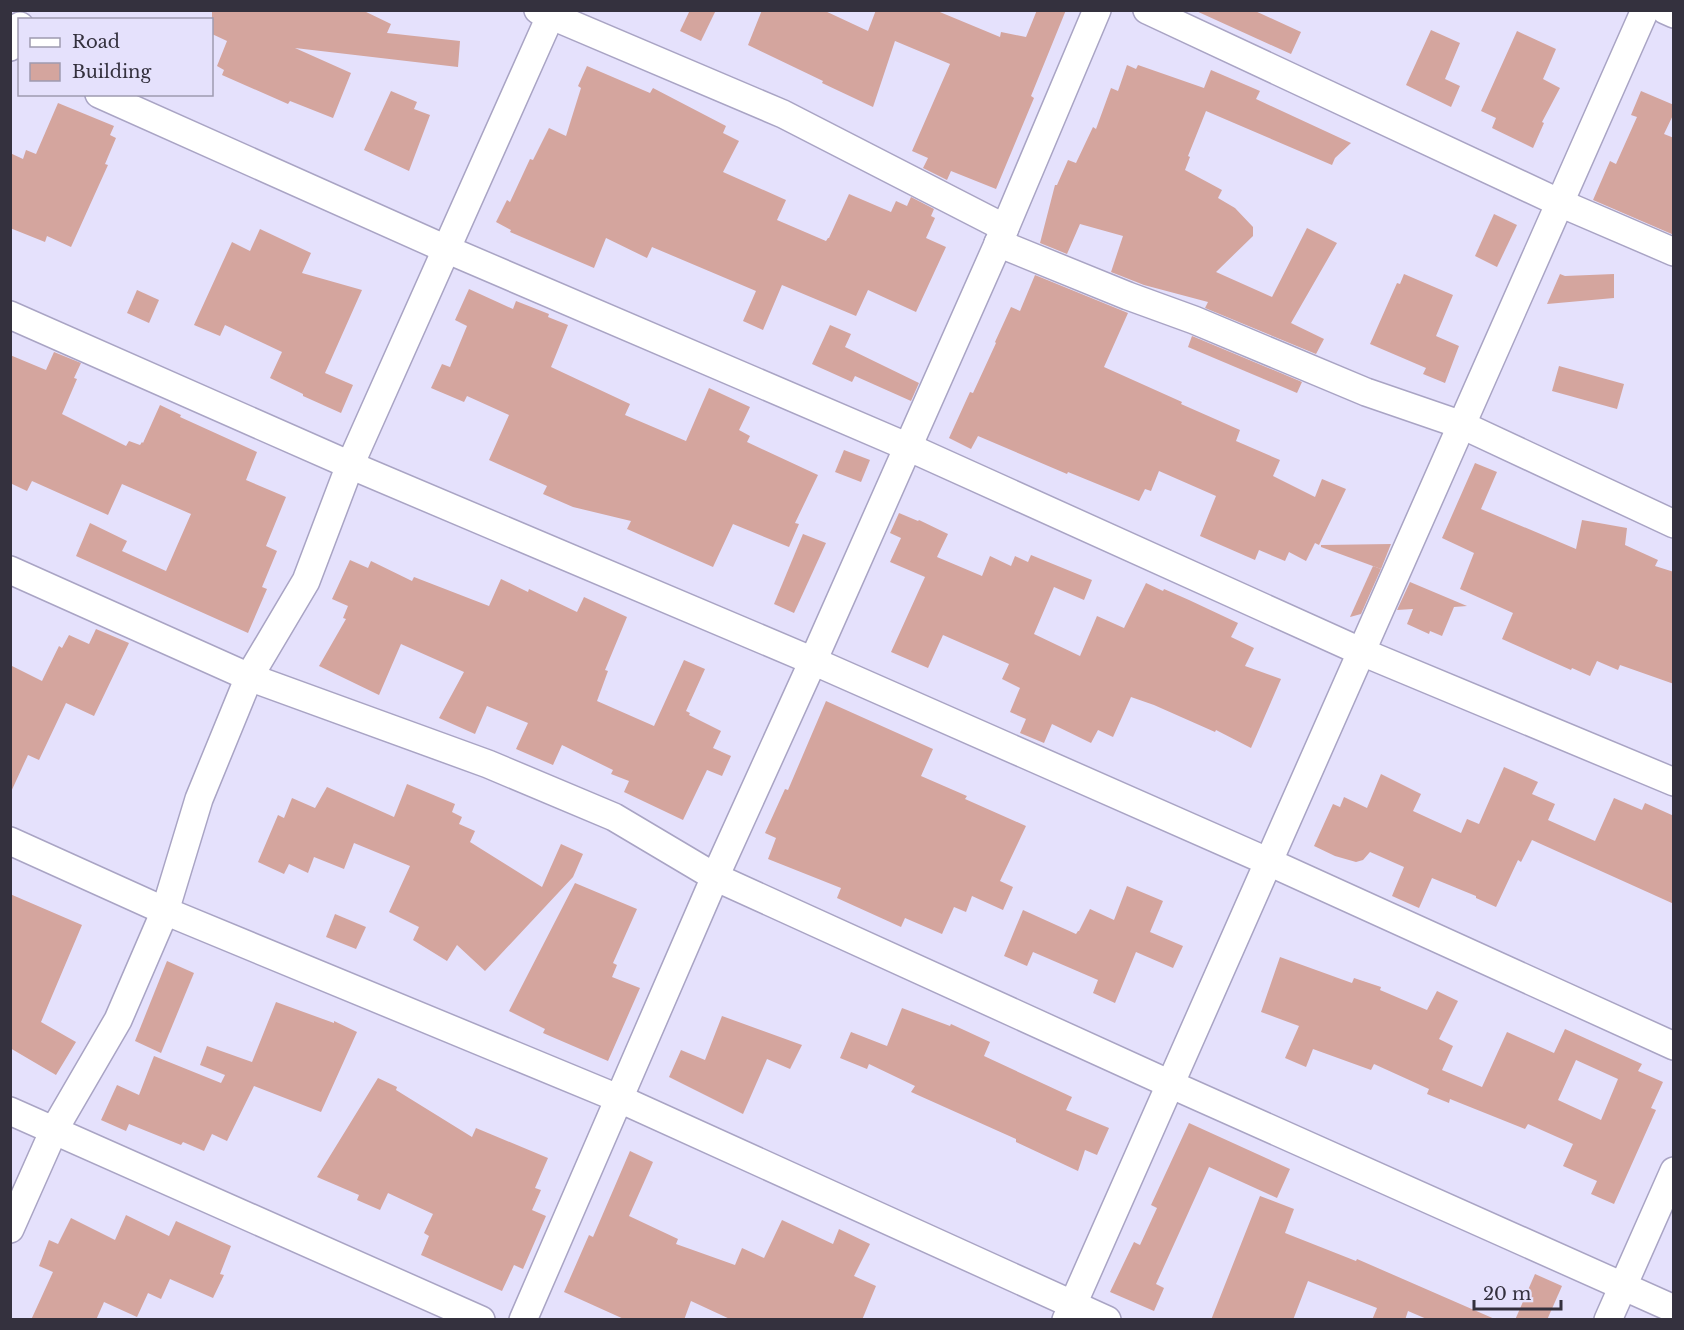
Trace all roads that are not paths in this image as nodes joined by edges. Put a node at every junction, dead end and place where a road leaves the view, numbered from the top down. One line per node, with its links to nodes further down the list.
1 (1097, 10): 11 (street)
2 (1148, 10): 10 (street)
3 (1645, 10): 10 (street)
4 (1665, 10): 6 (street)
5 (547, 12): 11 (street); 12 (street)
6 (1674, 14)
7 (18, 30): 8 (street)
8 (10, 46)
9 (103, 96): 12 (street)
10 (1560, 203): 13 (street); 15 (street)
11 (1001, 236): 15 (street); 16 (street)
12 (446, 249): 16 (street); 17 (street)
13 (1674, 252)
14 (10, 315): 17 (street)
15 (1462, 425): 18 (street); 20 (street)
16 (908, 447): 20 (street); 21 (street)
17 (350, 465): 21 (street); 22 (street)
18 (1674, 524)
19 (10, 570): 22 (street)
20 (1362, 652): 23 (street); 25 (street)
21 (813, 661): 25 (street); 26 (street)
22 (249, 677): 26 (street); 27 (street)
23 (1674, 782)
24 (10, 842): 27 (street)
25 (1269, 862): 28 (street); 29 (street)
26 (715, 877): 29 (street); 30 (street)
27 (165, 911): 30 (street); 32 (street)
28 (1674, 1046)
29 (1170, 1084): 35 (street); 37 (street)
30 (620, 1099): 37 (street); 39 (street)
31 (10, 1111): 32 (street)
32 (54, 1130): 34 (street); 38 (street)
33 (1674, 1171): 35 (street)
34 (10, 1228)
35 (1622, 1287): 36 (street); 41 (street)
36 (1674, 1309)
37 (1070, 1311): 40 (street)
38 (482, 1320)
39 (523, 1320)
40 (1107, 1320)
41 (1608, 1320)

